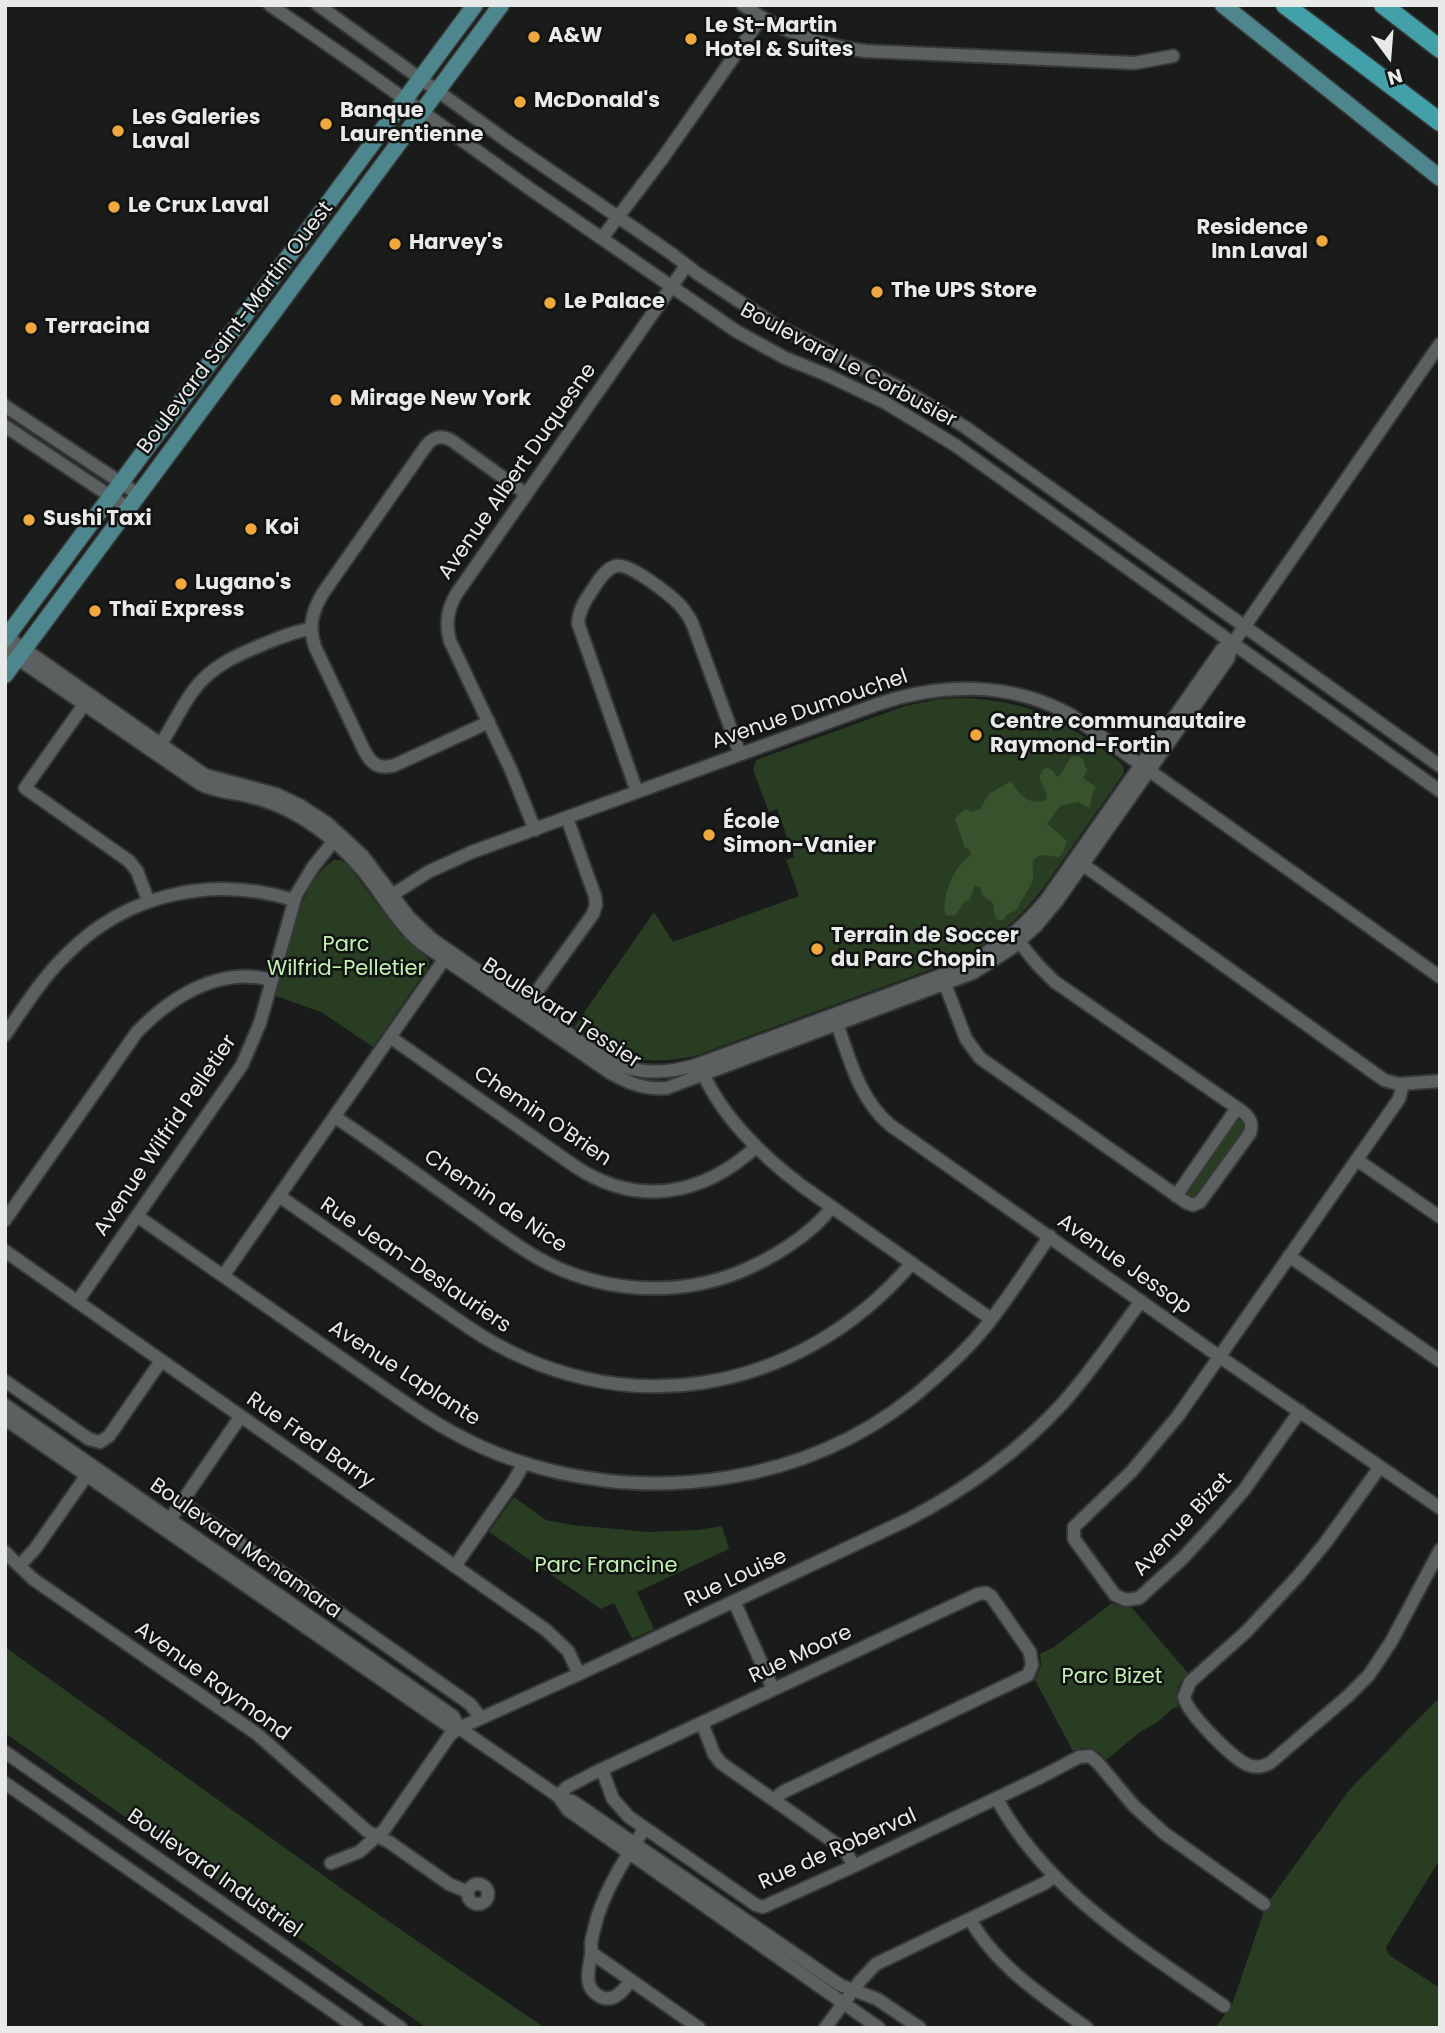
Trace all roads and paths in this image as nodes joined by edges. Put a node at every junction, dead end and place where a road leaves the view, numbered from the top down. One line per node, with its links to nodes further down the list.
1 (270, 5): 14 (street, Boulevard Le Corbusier)
2 (318, 5): 12 (street, Boulevard Le Corbusier)
3 (475, 5): 12 (main road, Boulevard Saint-Martin Ouest)
4 (501, 5): 13 (main road, Boulevard Saint-Martin Ouest)
5 (743, 5): 9 (street)
6 (1223, 5): 17 (main road)
7 (1285, 5): 16 (highway)
8 (1383, 5): 10 (highway)
9 (761, 18): 11 (street); 18 (street)
10 (1440, 49)
11 (1173, 56)
12 (420, 78): 13 (street, Boulevard Le Corbusier); 14 (main road, Boulevard Saint-Martin Ouest)
13 (438, 90): 15 (main road, Boulevard Saint-Martin Ouest); 18 (street, Boulevard Le Corbusier)
14 (405, 99): 15 (street, Boulevard Le Corbusier); 25 (main road, Boulevard Saint-Martin Ouest)
15 (422, 112): 19 (street, Boulevard Le Corbusier); 27 (main road, Boulevard Saint-Martin Ouest)
16 (1439, 122)
17 (1440, 178)
18 (617, 217): 19 (street); 20 (street, Boulevard Le Corbusier)
19 (601, 238): 21 (street, Boulevard Le Corbusier)
20 (685, 266): 21 (street, Avenue Albert Duquesne); 28 (street, Boulevard Le Corbusier)
21 (671, 286): 26 (street, Avenue Albert Duquesne); 30 (street, Boulevard Le Corbusier)
22 (1440, 344): 28 (street, Boulevard Tessier)
23 (5, 406): 25 (street)
24 (5, 426): 25 (street)
25 (116, 489): 27 (street); 31 (main road, Boulevard Saint-Martin Ouest)
26 (526, 494): 29 (street); 34 (street, Avenue Albert Duquesne)
27 (133, 501): 31 (main road, Boulevard Saint-Martin Ouest)
28 (1245, 626): 30 (street, Boulevard Tessier); 37 (street, Boulevard Le Corbusier)
29 (311, 629): 34 (street); 35 (street)
30 (1233, 643): 38 (street, Boulevard Tessier); 39 (street, Boulevard Le Corbusier)
31 (12, 647): 32 (main road, Boulevard Saint-Martin Ouest); 33 (street, Boulevard Tessier)
32 (5, 675)
33 (87, 700): 35 (street, Boulevard Tessier); 47 (street)
34 (488, 722): 42 (street, Avenue Albert Duquesne)
35 (157, 749): 43 (street, Boulevard Tessier)
36 (740, 754): 38 (street, Avenue Dumouchel); 40 (street, Avenue Dumouchel); 40 (street)
37 (1440, 766)
38 (1145, 768): 44 (street, Boulevard Tessier); 50 (street, Avenue Dumouchel)
39 (1440, 791)
40 (638, 792): 41 (street, Avenue Dumouchel)
41 (567, 818): 42 (street, Avenue Dumouchel); 53 (street)
42 (535, 830): 45 (street, Avenue Dumouchel)
43 (337, 837): 45 (street, Boulevard Tessier); 46 (street, Avenue Wilfrid Pelletier)
44 (1079, 862): 48 (street, Boulevard Tessier); 59 (street)
45 (388, 897): 49 (street, Boulevard Tessier)
46 (294, 900): 47 (street); 51 (street, Avenue Wilfrid Pelletier)
47 (148, 901): 55 (street)
48 (1016, 938): 52 (street, Boulevard Tessier); 60 (street)
49 (447, 955): 53 (street, Boulevard Tessier); 56 (street); 57 (street, Boulevard Tessier)
50 (1440, 977)
51 (271, 980): 67 (street, Avenue Wilfrid Pelletier); 69 (street)
52 (944, 980): 54 (street, Boulevard Tessier); 65 (street)
53 (527, 1005): 57 (street, Boulevard Tessier)
54 (836, 1018): 57 (street, Boulevard Tessier); 70 (street, Avenue Jessop)
55 (7, 1027)
56 (390, 1037): 61 (street); 62 (street, Chemin O'Brien)
57 (701, 1069): 62 (street)
58 (1440, 1081): 59 (street)
59 (1404, 1084): 63 (street)
60 (1237, 1108): 65 (street); 65 (street)
61 (335, 1117): 64 (street); 66 (street, Chemin de Nice)
62 (757, 1147): 66 (street)
63 (1357, 1160): 68 (street); 72 (street)
64 (279, 1196): 73 (street, Rue Jean-Deslauriers); 74 (street)
65 (1176, 1196)
66 (832, 1207): 73 (street)
67 (137, 1216): 74 (street, Avenue Laplante); 76 (street, Avenue Wilfrid Pelletier)
68 (1440, 1217)
69 (5, 1220)
70 (1050, 1236): 75 (street, Avenue Jessop); 77 (street, Avenue Laplante)
71 (5, 1251): 76 (street, Rue Fred Barry)
72 (1289, 1256): 78 (street); 80 (street)
73 (912, 1263): 77 (street)
74 (223, 1276): 86 (street, Avenue Laplante)
75 (1141, 1301): 78 (street, Avenue Jessop); 96 (street, Rue Louise)
76 (77, 1302): 79 (street, Rue Fred Barry)
77 (992, 1319): 86 (street, Avenue Laplante)
78 (1220, 1357): 83 (street, Avenue Jessop); 83 (street, Avenue Bizet)
79 (161, 1361): 81 (street); 84 (street, Rue Fred Barry)
80 (1440, 1361)
81 (5, 1381)
82 (5, 1405): 91 (street, Boulevard Mcnamara)
83 (1300, 1411): 87 (street, Avenue Jessop)
84 (241, 1416): 89 (street); 95 (street, Rue Fred Barry)
85 (5, 1419): 88 (street, Boulevard Mcnamara)
86 (524, 1463): 95 (street)
87 (1380, 1467): 90 (street, Avenue Jessop); 92 (street)
88 (87, 1475): 91 (street, Boulevard Mcnamara); 94 (street)
89 (181, 1502): 91 (street); 99 (street)
90 (1440, 1508)
91 (167, 1524): 101 (street, Boulevard Mcnamara)
92 (1440, 1550)
93 (5, 1552): 94 (street, Avenue Raymond)
94 (20, 1565): 109 (street, Avenue Raymond)
95 (455, 1566): 97 (street, Rue Fred Barry)
96 (734, 1601): 97 (street, Rue Louise); 98 (street)
97 (579, 1674): 99 (street, Rue Louise)
98 (773, 1689): 100 (street, Rue Moore); 106 (street, Rue Moore)
99 (481, 1718): 101 (street, Rue Louise)
100 (702, 1723): 103 (street, Rue Moore); 106 (street)
101 (459, 1727): 105 (street, Boulevard Mcnamara); 109 (street, Rue Louise)
102 (5, 1752): 121 (street, Boulevard Industriel)
103 (602, 1770): 105 (street, Rue Moore); 108 (street, Rue de Roberval)
104 (5, 1783): 123 (street, Boulevard Industriel)
105 (558, 1796): 110 (street, Boulevard Mcnamara)
106 (774, 1799): 112 (street)
107 (996, 1799): 112 (street, Rue de Roberval); 113 (street); 115 (street, Rue de Roberval)
108 (645, 1828): 110 (street); 112 (street, Rue de Roberval)
109 (377, 1837): 111 (street, Rue Louise); 114 (street, Avenue Raymond)
110 (632, 1848): 117 (street); 119 (street, Boulevard Mcnamara); 120 (street, Boulevard Mcnamara)
111 (331, 1863)
112 (854, 1866)
113 (1055, 1876): 116 (street); 122 (street)
114 (468, 1892)
115 (1264, 1904)
116 (970, 1919): 119 (street); 129 (street)
117 (593, 1952): 118 (street); 118 (street)
118 (631, 1980): 125 (street)
119 (853, 1990): 120 (street); 128 (street, Boulevard Mcnamara)
120 (844, 2003): 126 (street); 127 (street, Boulevard Mcnamara)
121 (369, 2006): 123 (street); 124 (street, Boulevard Industriel)
122 (1224, 2006)
123 (355, 2027)
124 (401, 2028)
125 (699, 2028)
126 (825, 2028)
127 (879, 2028)
128 (920, 2028)
129 (1087, 2028)

